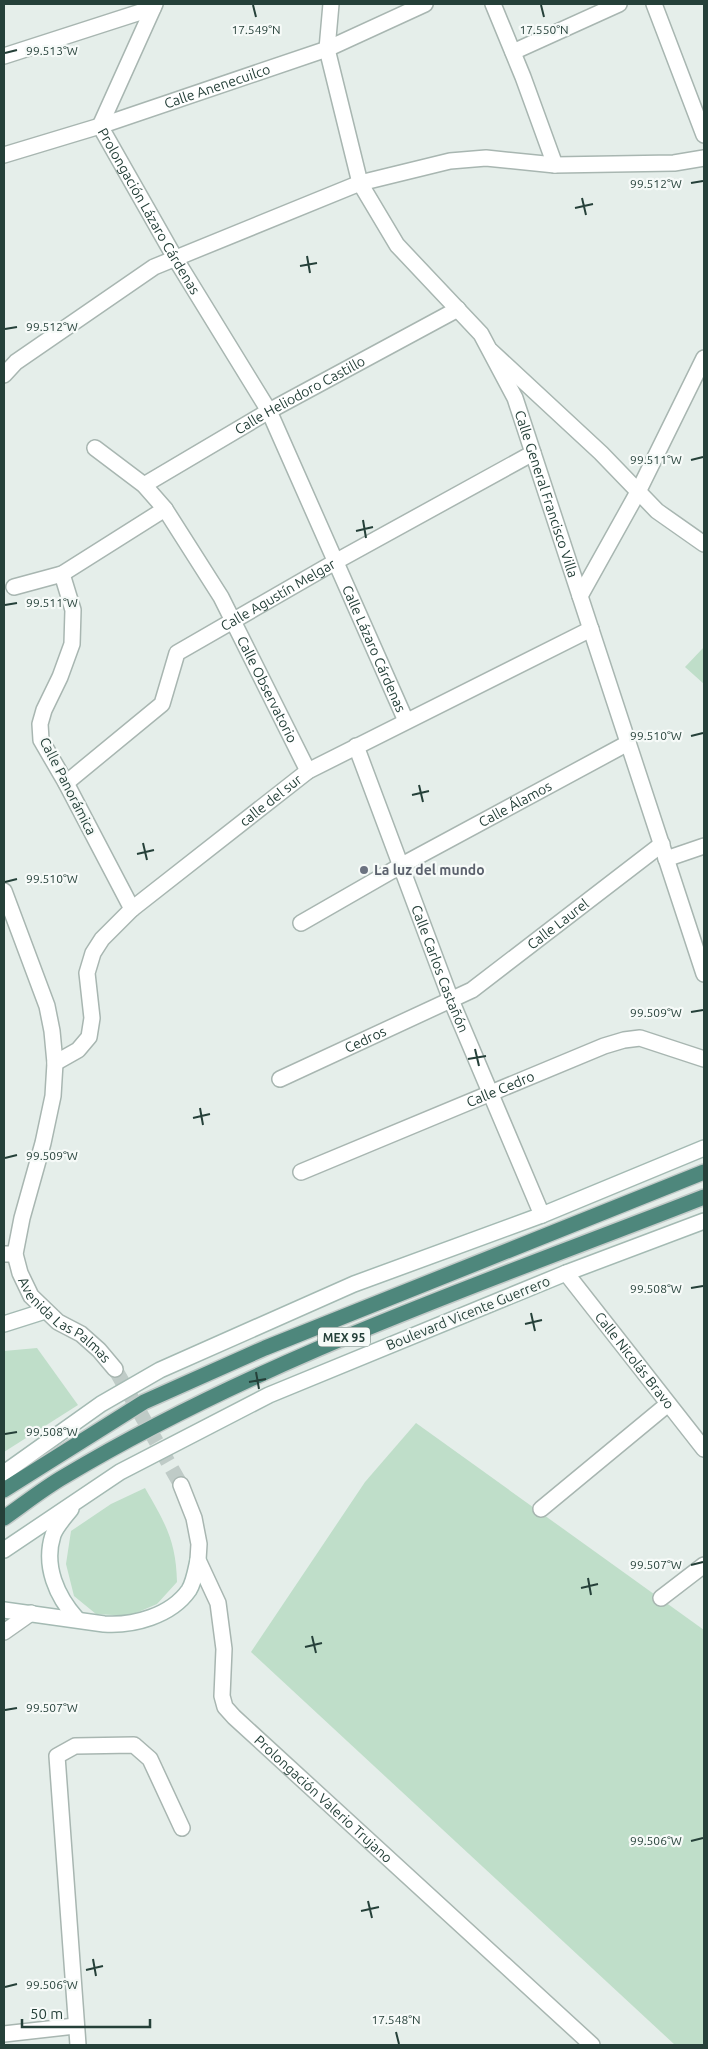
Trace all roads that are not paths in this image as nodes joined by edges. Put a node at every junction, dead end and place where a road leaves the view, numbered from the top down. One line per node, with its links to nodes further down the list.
1 (331, 4): 7 (street, Calle General Francisco Villa)
2 (425, 4): 7 (street, Calle Anenecuilco)
3 (493, 4): 8 (street)
4 (619, 4): 8 (street)
5 (654, 4): 11 (street)
6 (154, 6): 9 (street); 10 (street, Prolongación Lázaro Cárdenas)
7 (328, 49): 10 (street, Calle Anenecuilco); 15 (street, Calle General Francisco Villa)
8 (513, 52): 14 (street)
9 (4, 56)
10 (100, 126): 12 (street, Calle Anenecuilco); 16 (street, Prolongación Lázaro Cárdenas)
11 (704, 135)
12 (4, 155)
13 (704, 158): 14 (street)
14 (554, 165): 15 (street)
15 (360, 184): 16 (street); 17 (street, Calle General Francisco Villa)
16 (175, 258): 20 (street); 21 (street, Prolongación Lázaro Cárdenas)
17 (458, 309): 18 (street, Calle General Francisco Villa); 21 (street, Calle Heliodoro Castillo)
18 (488, 348): 23 (street, Calle General Francisco Villa); 25 (street)
19 (704, 358): 25 (street)
20 (4, 375)
21 (269, 411): 24 (street, Calle Heliodoro Castillo); 28 (street, Calle Lázaro Cárdenas)
22 (95, 448): 24 (street, Calle Observatorio)
23 (533, 453): 28 (street, Calle Agustín Melgar); 31 (street, Calle General Francisco Villa)
24 (144, 485): 26 (street, Calle Observatorio)
25 (638, 492): 27 (street); 31 (street)
26 (166, 509): 29 (street); 32 (street, Calle Observatorio)
27 (704, 544)
28 (335, 562): 32 (street, Calle Agustín Melgar); 34 (street, Calle Lázaro Cárdenas)
29 (62, 574): 30 (street); 38 (street, Calle Panorámica)
30 (14, 587)
31 (580, 596): 33 (street, Calle General Francisco Villa)
32 (233, 620): 37 (street, Calle Observatorio); 38 (street, Calle Agustín Melgar)
33 (591, 629): 34 (street, calle del sur); 35 (street, Calle General Francisco Villa)
34 (406, 721): 36 (street, calle del sur)
35 (628, 743): 39 (street, Calle General Francisco Villa); 42 (street, Calle Álamos)
36 (356, 746): 37 (street, calle del sur); 42 (street, Calle Carlos Castañón)
37 (308, 771): 44 (street, calle del sur)
38 (66, 783): 44 (street, Calle Panorámica)
39 (662, 844): 41 (street, Calle General Francisco Villa); 47 (street, Calle Laurel)
40 (704, 846): 41 (street)
41 (666, 859): 46 (street, Calle General Francisco Villa)
42 (402, 864): 45 (street, Calle Álamos); 47 (street, Calle Carlos Castañón)
43 (4, 891): 49 (street, Avenida Las Palmas)
44 (132, 909): 49 (street, calle del sur)
45 (301, 923)
46 (704, 974)
47 (452, 1000): 50 (street, Cedros); 51 (street, Calle Carlos Castañón)
48 (704, 1059): 51 (street, Calle Cedro)
49 (55, 1063): 58 (street, Avenida Las Palmas)
50 (280, 1079)
51 (491, 1093): 53 (street, Calle Cedro); 56 (street, Calle Carlos Castañón)
52 (704, 1148): 56 (street)
53 (301, 1172)
54 (704, 1172): 68 (highway, MEX 95)
55 (704, 1197): 71 (highway, Boulevard Vicente Guerrero / MEX 95)
56 (542, 1215): 65 (street)
57 (704, 1221): 59 (street, Boulevard Vicente Guerrero)
58 (9, 1254): 60 (street, Avenida Las Palmas)
59 (566, 1273): 63 (street, Calle Nicolás Bravo); 69 (street, Boulevard Vicente Guerrero)
60 (45, 1310): 61 (street); 62 (street, Avenida Las Palmas)
61 (4, 1324)
62 (115, 1369)
63 (668, 1404): 64 (street, Calle Nicolás Bravo); 70 (street)
64 (704, 1449)
65 (10, 1465): 66 (street)
66 (4, 1473)
67 (181, 1485): 73 (street, Prolongación Valerio Trujano)
68 (4, 1490)
69 (77, 1501): 72 (street, Boulevard Vicente Guerrero); 78 (street)
70 (541, 1509)
71 (4, 1518)
72 (4, 1550)
73 (198, 1560): 78 (street); 84 (street, Prolongación Valerio Trujano)
74 (704, 1565): 75 (street)
75 (661, 1598)
76 (4, 1610): 77 (street)
77 (32, 1613): 78 (street); 79 (street)
78 (76, 1619)
79 (4, 1632)
80 (182, 1828): 81 (street)
81 (76, 2026): 82 (street); 83 (street)
82 (4, 2034)
83 (78, 2045)
84 (592, 2045)

